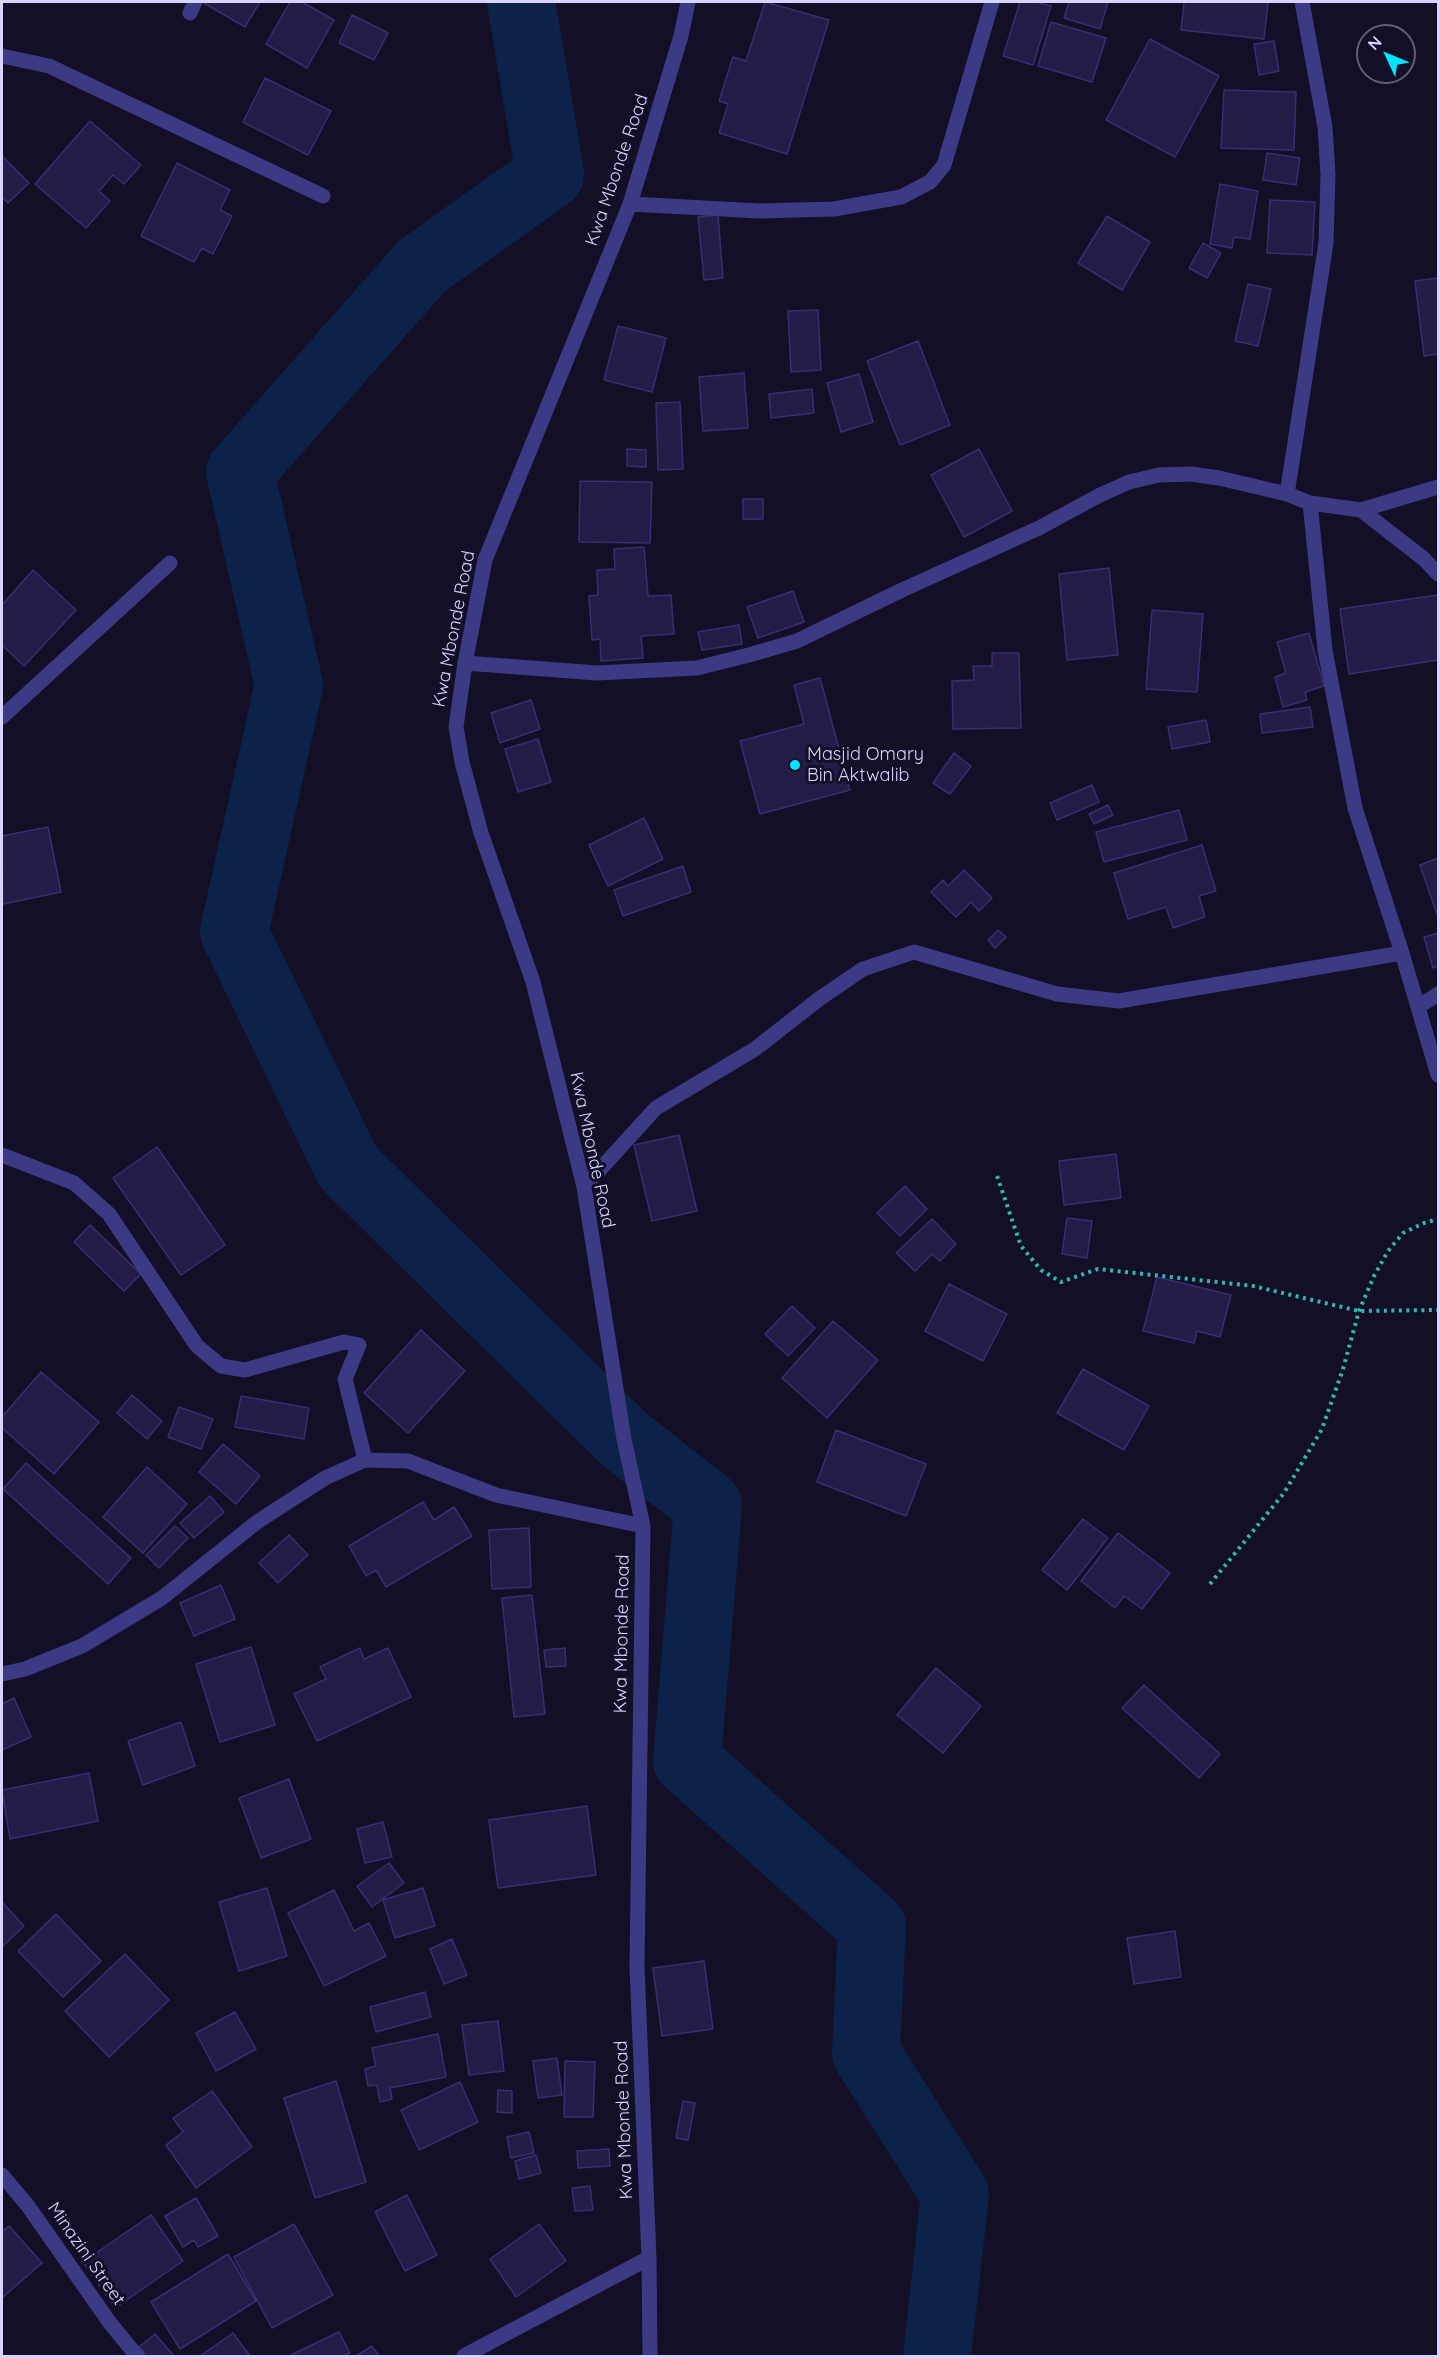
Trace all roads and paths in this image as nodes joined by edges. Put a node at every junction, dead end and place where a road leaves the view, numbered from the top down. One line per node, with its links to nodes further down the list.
1 (688, 2): 6 (street, Kwa Mbonde Road)
2 (992, 2): 6 (street)
3 (1302, 2): 8 (street)
4 (2, 56): 5 (street)
5 (323, 196)
6 (630, 204): 13 (street, Kwa Mbonde Road)
7 (1438, 487): 10 (street)
8 (1287, 494): 9 (street); 13 (street)
9 (1310, 503): 10 (street); 15 (street)
10 (1361, 510): 12 (street)
11 (170, 563): 14 (street)
12 (1438, 574)
13 (465, 663): 21 (street, Kwa Mbonde Road)
14 (2, 717)
15 (1402, 953): 17 (street); 21 (street)
16 (1438, 994): 17 (street)
17 (1418, 1007): 18 (street)
18 (1438, 1075)
19 (2, 1155): 25 (street)
20 (997, 1176): 24 (path)
21 (584, 1187): 26 (street, Kwa Mbonde Road)
22 (1438, 1219): 24 (path)
23 (1438, 1310): 24 (path)
24 (1359, 1311): 27 (path)
25 (365, 1460): 26 (street); 28 (street)
26 (643, 1526): 30 (street, Kwa Mbonde Road)
27 (1210, 1584)
28 (2, 1674)
29 (2, 2175): 31 (street, Minazini Street)
30 (650, 2258): 32 (street); 33 (street, Kwa Mbonde Road)
31 (137, 2356)
32 (464, 2356)
33 (650, 2356)

